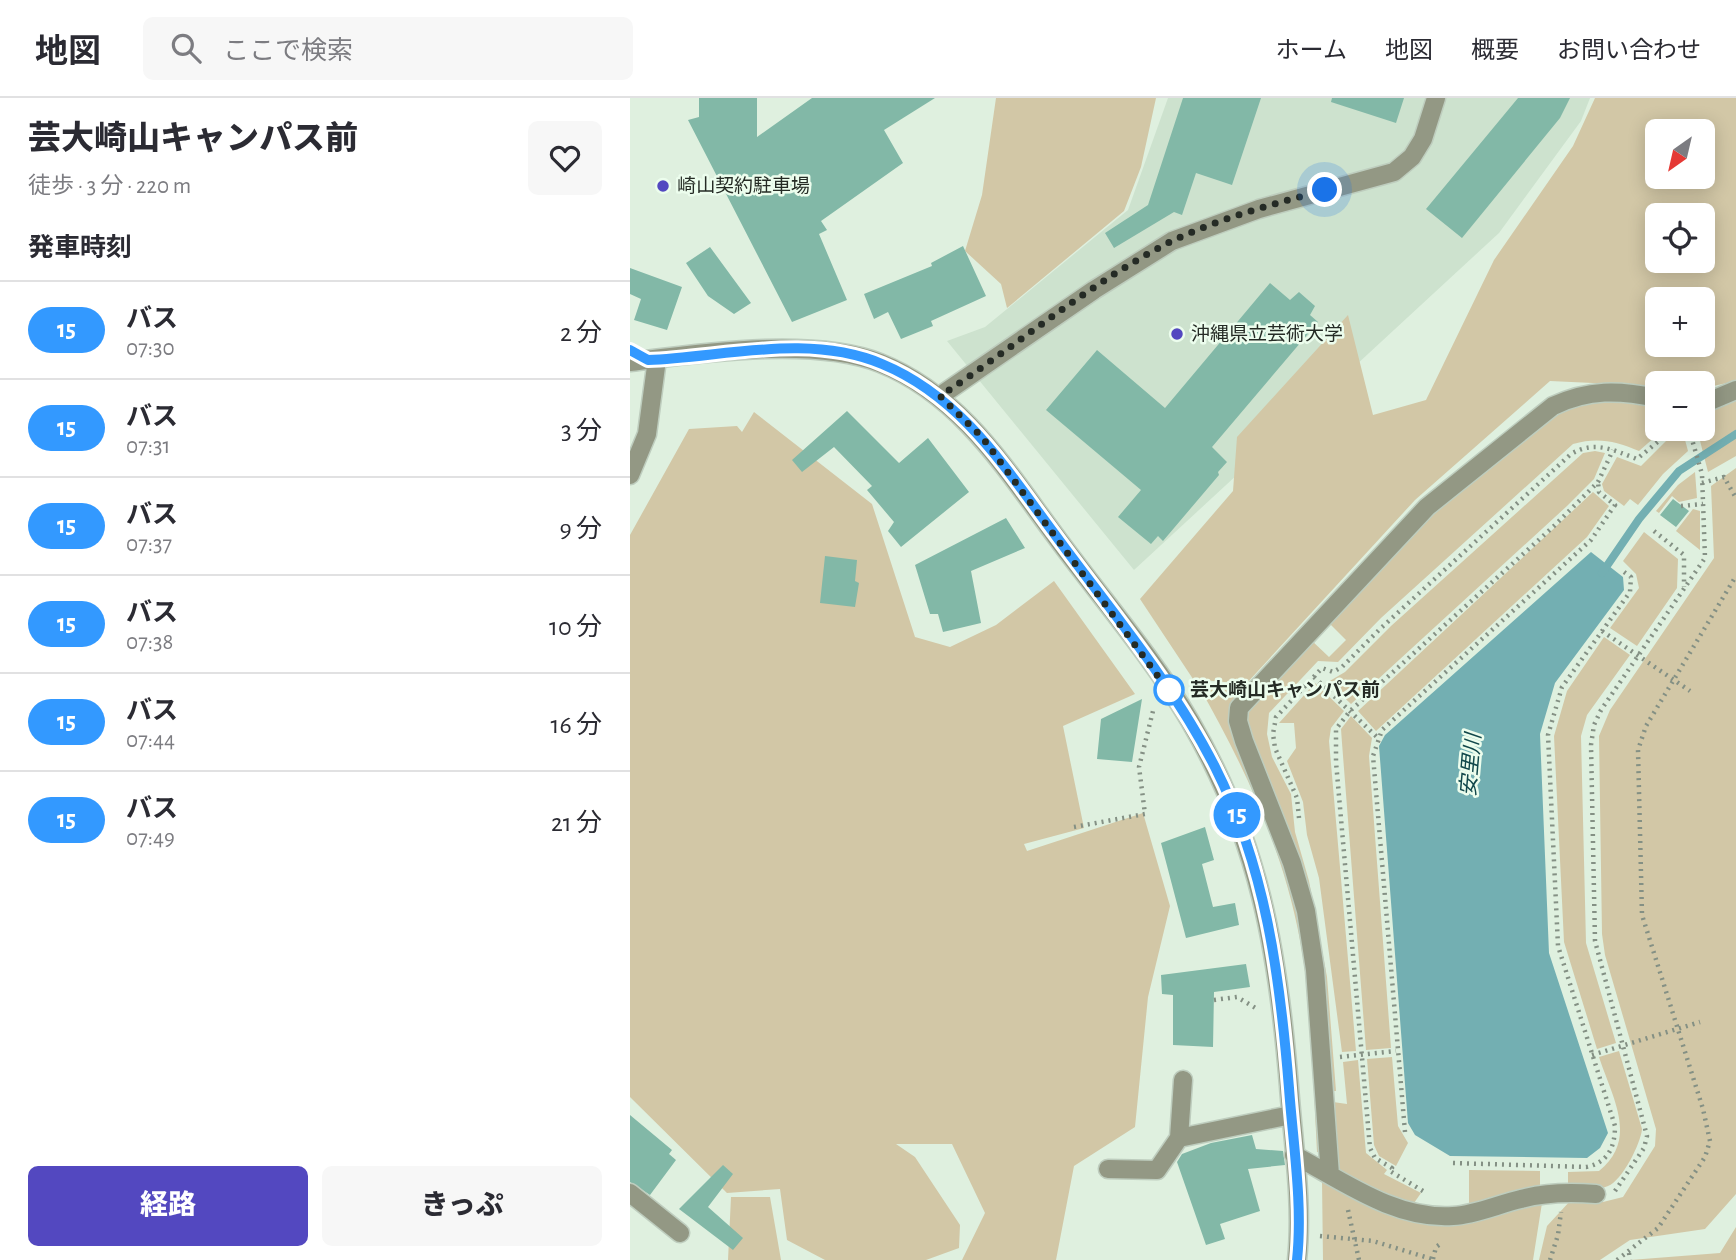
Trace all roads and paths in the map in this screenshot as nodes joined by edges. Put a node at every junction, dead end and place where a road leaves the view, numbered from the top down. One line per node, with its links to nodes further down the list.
1 (1436, 98): 6 (street)
2 (630, 350): 3 (street)
3 (645, 360): 6 (street); 11 (street)
4 (1736, 390): 7 (street)
5 (1645, 395): 49 (street)
6 (940, 396): 43 (street)
7 (1715, 399)
8 (1659, 441): 10 (path)
9 (1692, 441): 13 (path)
10 (1613, 450): 12 (path); 23 (path)
11 (630, 475)
12 (1598, 482): 27 (path); 28 (path)
13 (1702, 483): 14 (path); 15 (path)
14 (1736, 498)
15 (1703, 504): 16 (path); 20 (path)
16 (1681, 506)
17 (1654, 531): 20 (path)
18 (1623, 572): 21 (path)
19 (1736, 576): 24 (path)
20 (1684, 588): 22 (path)
21 (1602, 631): 22 (path); 38 (path)
22 (1639, 656): 24 (path); 36 (path)
23 (1314, 677): 27 (path); 29 (path)
24 (1675, 680): 25 (path); 34 (path)
25 (1690, 691)
26 (1154, 707): 30 (path)
27 (1350, 711): 28 (path); 39 (path)
28 (1378, 738): 37 (path)
29 (1299, 821)
30 (1073, 827)
31 (1214, 1000): 32 (path)
32 (1260, 1010)
33 (1700, 1022): 34 (path)
34 (1676, 1029): 36 (path); 58 (path)
35 (1338, 1045): 40 (path)
36 (1623, 1046): 38 (path); 51 (path)
37 (1396, 1051): 39 (path); 44 (path)
38 (1592, 1055): 47 (path)
39 (1362, 1056): 40 (path); 52 (path)
40 (1339, 1057): 41 (path)
41 (1340, 1068)
42 (1183, 1080): 45 (street)
43 (1291, 1115): 45 (street); 46 (street)
44 (1405, 1132)
45 (1179, 1138): 48 (street)
46 (1294, 1155): 49 (street); 54 (street)
47 (1453, 1163)
48 (1108, 1170)
49 (1338, 1179): 52 (street); 56 (path)
50 (630, 1194): 53 (street)
51 (1596, 1194): 52 (street)
52 (1412, 1212)
53 (680, 1233)
54 (1298, 1234): 56 (path); 59 (street)
55 (1558, 1235): 62 (path)
56 (1354, 1239): 60 (path); 61 (path)
57 (1443, 1242): 61 (path)
58 (1629, 1253): 63 (path); 64 (path)
59 (1297, 1260)
60 (1359, 1260)
61 (1434, 1260)
62 (1550, 1260)
63 (1617, 1260)
64 (1630, 1260)

